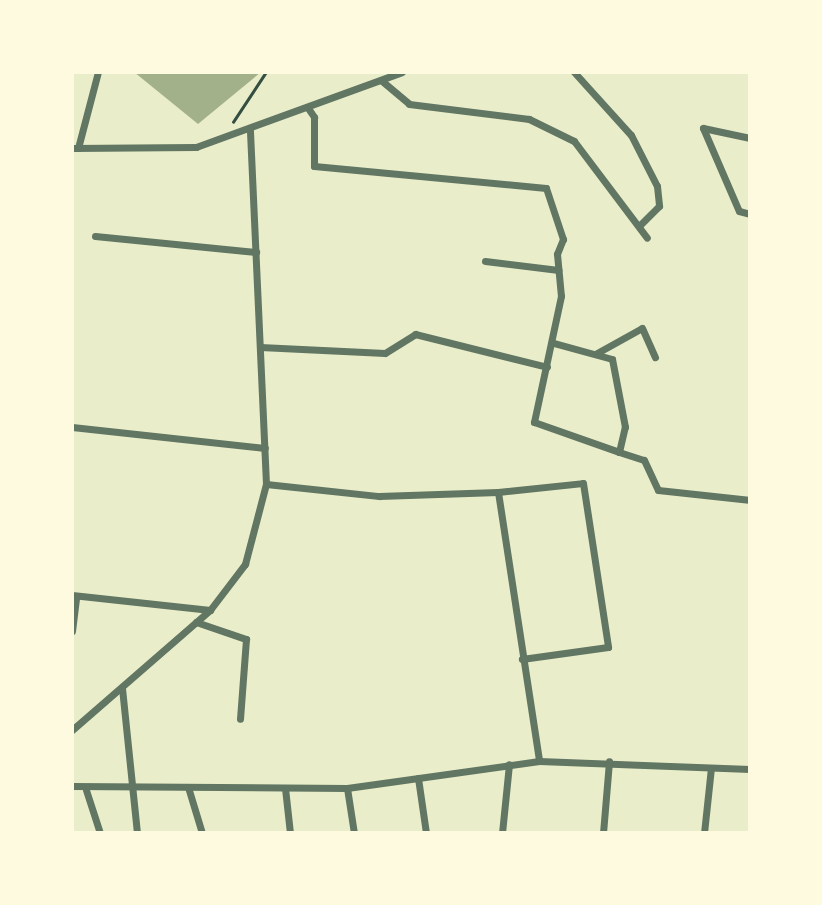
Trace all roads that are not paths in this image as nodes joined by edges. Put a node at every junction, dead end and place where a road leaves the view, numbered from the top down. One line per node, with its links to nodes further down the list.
1 (98, 72): 8 (street)
2 (402, 72): 4 (street)
3 (574, 72): 10 (street)
4 (382, 81): 5 (street); 10 (street)
5 (308, 108): 6 (street); 15 (street)
6 (250, 129): 8 (street); 13 (street)
7 (750, 138): 9 (street)
8 (75, 148)
9 (750, 214)
10 (639, 226): 12 (street)
11 (95, 236): 13 (street)
12 (647, 238)
13 (256, 252): 17 (street)
14 (485, 261): 15 (street)
15 (558, 270): 16 (street)
16 (554, 343): 18 (street); 20 (street)
17 (260, 347): 20 (street); 22 (street)
18 (597, 353): 19 (street); 23 (street)
19 (655, 357)
20 (547, 367): 23 (street)
21 (72, 427): 22 (street)
22 (265, 448): 24 (street)
23 (618, 452): 26 (street)
24 (266, 484): 25 (street); 28 (street)
25 (498, 492): 31 (street); 31 (street)
26 (750, 500)
27 (74, 595): 28 (street); 30 (street)
28 (210, 610): 29 (street)
29 (196, 622): 32 (street); 33 (street)
30 (72, 631)
31 (522, 659): 35 (street)
32 (122, 688): 34 (street); 45 (street)
33 (240, 719)
34 (72, 730)
35 (539, 761): 36 (street); 37 (street)
36 (609, 761): 38 (street); 54 (street)
37 (509, 764): 40 (street); 53 (street)
38 (710, 768): 39 (street); 55 (street)
39 (750, 769)
40 (418, 778): 44 (street); 52 (street)
41 (72, 786): 46 (street)
42 (188, 787): 43 (street); 45 (street); 49 (street)
43 (285, 788): 44 (street); 50 (street)
44 (348, 788): 51 (street)
45 (131, 789): 46 (street); 48 (street)
46 (86, 790): 47 (street)
47 (100, 833)
48 (138, 833)
49 (202, 833)
50 (290, 833)
51 (354, 833)
52 (426, 833)
53 (502, 833)
54 (603, 833)
55 (704, 833)

